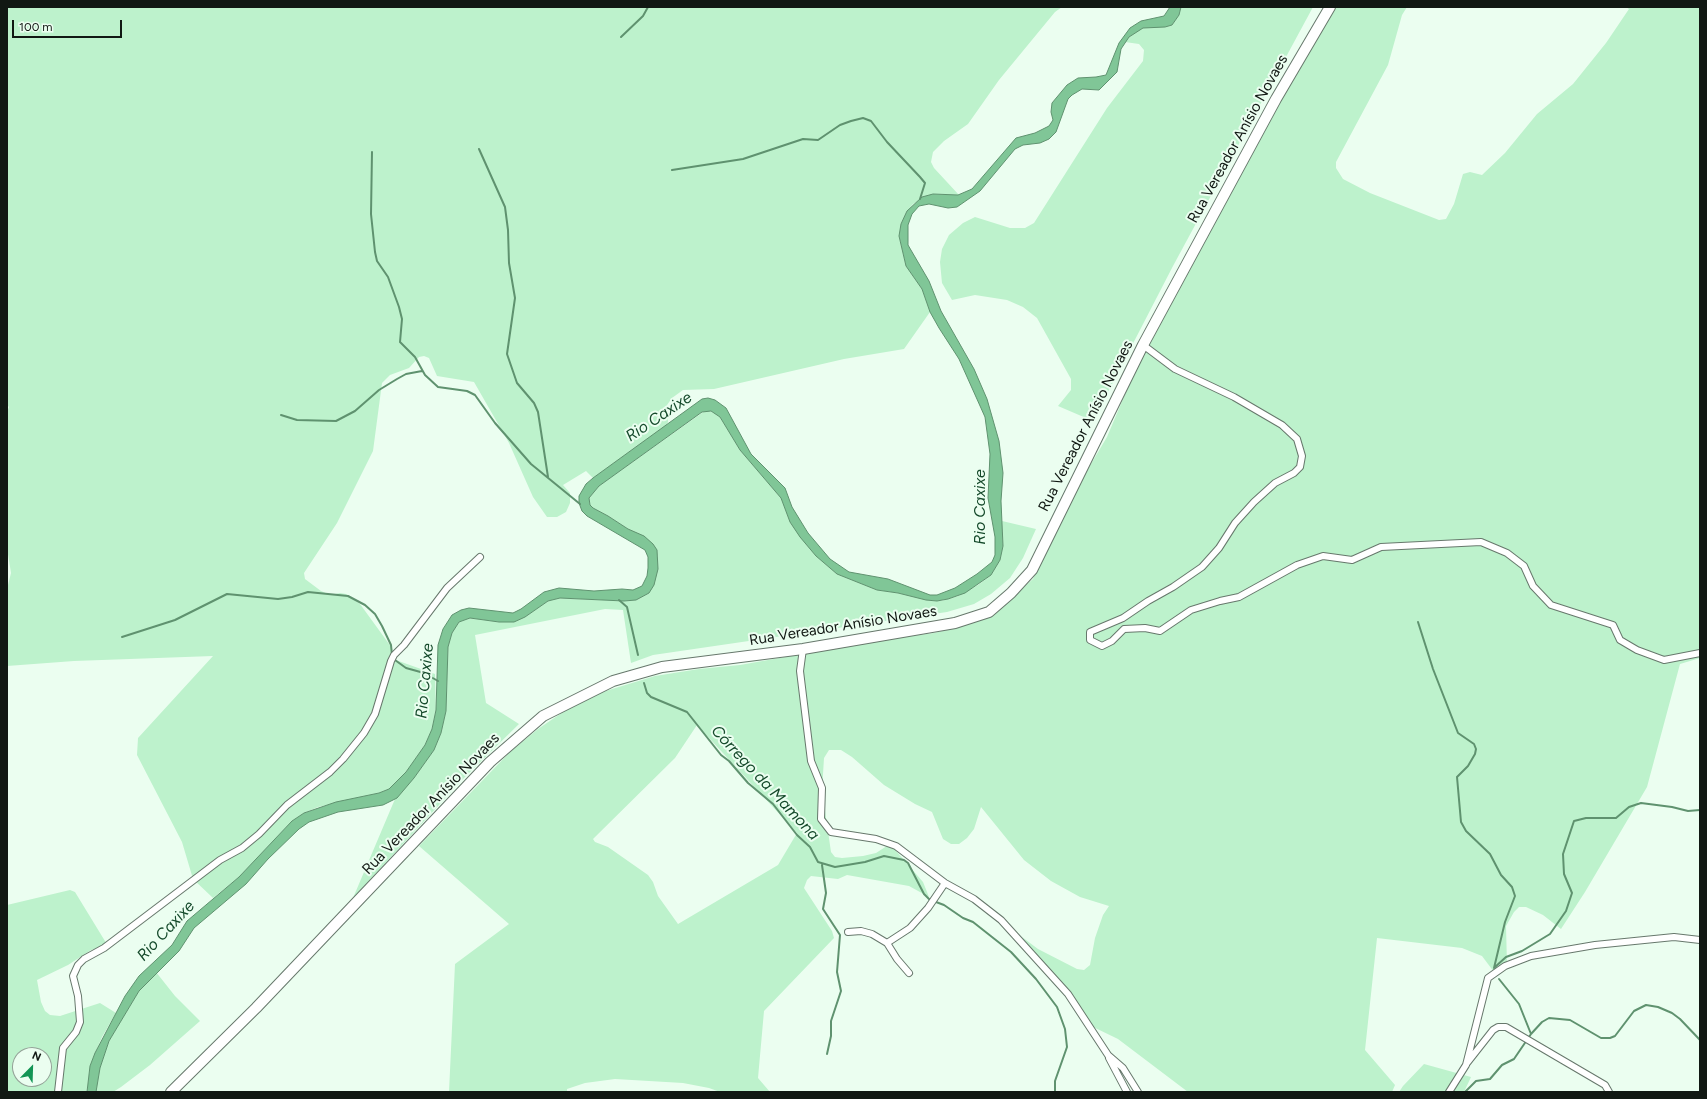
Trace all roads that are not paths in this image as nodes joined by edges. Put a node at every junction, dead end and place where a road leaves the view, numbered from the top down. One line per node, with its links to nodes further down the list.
1 (1330, 7): 2 (main road, Rua Vereador Anísio Novaes)
2 (1144, 345): 4 (main road, Rua Vereador Anísio Novaes); 5 (street)
3 (480, 557): 13 (street)
4 (803, 649): 6 (street); 14 (main road, Rua Vereador Anísio Novaes)
5 (1700, 653)
6 (944, 883): 9 (street); 11 (street)
7 (848, 932): 9 (street)
8 (1700, 940): 12 (street)
9 (887, 943): 10 (street)
10 (909, 973)
11 (1108, 1055): 15 (street); 16 (street)
12 (1466, 1065): 17 (street); 18 (street)
13 (58, 1092)
14 (171, 1092)
15 (1127, 1092)
16 (1138, 1092)
17 (1449, 1092)
18 (1609, 1092)

